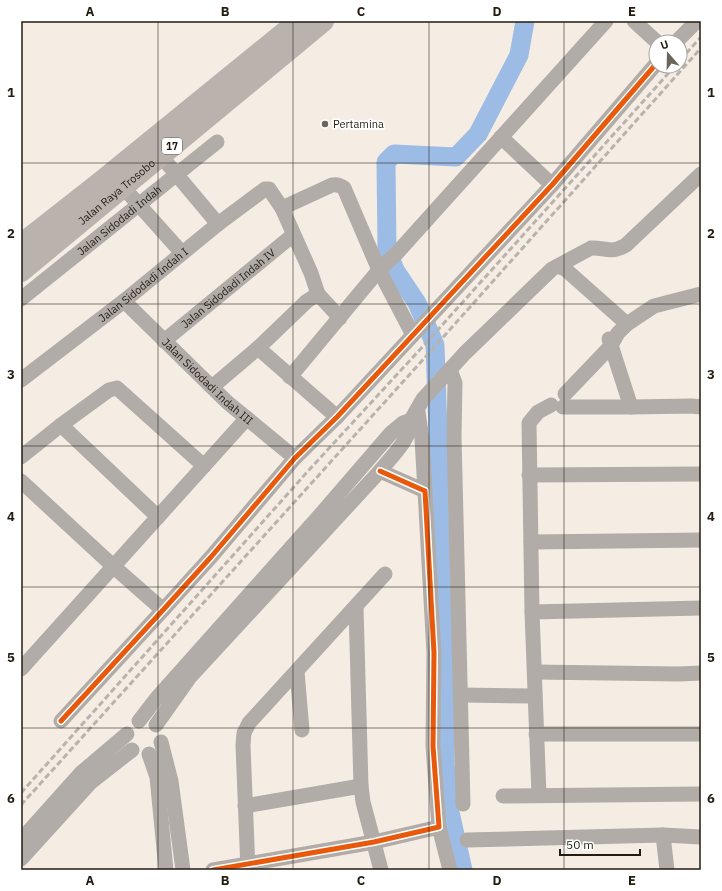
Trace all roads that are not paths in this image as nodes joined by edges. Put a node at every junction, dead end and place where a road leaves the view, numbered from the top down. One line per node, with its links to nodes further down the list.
1 (299, 21): 20 (highway, Jalan Raya Trosobo / 17)
2 (323, 21): 11 (highway, Jalan Raya Trosobo / 17)
3 (606, 21): 9 (street)
4 (634, 21): 6 (street)
5 (697, 21): 7 (street)
6 (648, 34)
7 (684, 34)
8 (648, 73): 14 (street)
9 (501, 137): 14 (street); 22 (street)
10 (217, 142): 12 (street, Jalan Sidodadi Indah)
11 (160, 156): 12 (street); 15 (highway, Jalan Raya Trosobo / 17)
12 (176, 174): 16 (street, Jalan Sidodadi Indah); 18 (street)
13 (701, 174): 23 (street)
14 (552, 185): 30 (street)
15 (123, 186): 16 (street); 24 (highway, Jalan Raya Trosobo / 17)
16 (138, 205): 21 (street); 27 (street, Jalan Sidodadi Indah)
17 (282, 208): 18 (street, Jalan Sidodadi Indah I); 19 (street); 22 (street)
18 (218, 224): 21 (street, Jalan Sidodadi Indah I)
19 (293, 236): 25 (street); 32 (street, Jalan Sidodadi Indah IV)
20 (21, 245)
21 (182, 253): 28 (street, Jalan Sidodadi Indah I)
22 (388, 262): 29 (street); 30 (street)
23 (558, 266): 31 (street); 34 (street)
24 (21, 271)
25 (318, 294): 29 (street); 33 (street)
26 (701, 295): 31 (street)
27 (21, 299)
28 (124, 301): 32 (street, Jalan Sidodadi Indah III); 36 (street, Jalan Sidodadi Indah I)
29 (340, 318): 35 (street)
30 (421, 326): 42 (street)
31 (616, 335): 38 (street); 39 (street)
32 (164, 341): 37 (street, Jalan Sidodadi Indah III)
33 (258, 348): 35 (street); 37 (street)
34 (445, 375): 41 (street); 68 (street)
35 (290, 377): 42 (street)
36 (21, 380)
37 (212, 387): 43 (street, Jalan Sidodadi Indah III)
38 (558, 400): 39 (street); 52 (street)
39 (631, 407): 40 (street)
40 (701, 407)
41 (417, 409): 45 (street); 48 (street); 54 (street)
42 (336, 417): 47 (street)
43 (247, 418): 47 (street, Jalan Sidodadi Indah III); 49 (street)
44 (61, 425): 46 (street); 49 (street); 55 (street)
45 (377, 449): 48 (street); 71 (street)
46 (21, 457)
47 (295, 458): 62 (street)
48 (390, 459): 50 (street)
49 (204, 466): 55 (street)
50 (380, 471): 54 (street); 72 (street)
51 (701, 474): 52 (street)
52 (529, 475): 57 (street)
53 (21, 481): 58 (street)
54 (426, 490): 86 (street)
55 (158, 517): 58 (street)
56 (701, 540): 57 (street)
57 (531, 542): 63 (street)
58 (113, 566): 62 (street); 64 (street)
59 (386, 574): 60 (street)
60 (356, 607): 65 (street); 80 (street)
61 (701, 608): 63 (street)
62 (163, 610): 70 (street)
63 (532, 612): 66 (street)
64 (21, 669)
65 (297, 672): 73 (street); 85 (street)
66 (535, 672): 67 (street); 69 (street)
67 (701, 673)
68 (461, 695): 69 (street); 84 (street)
69 (535, 696): 75 (street)
70 (61, 721)
71 (139, 721): 72 (street); 74 (street)
72 (156, 725): 77 (street)
73 (302, 730)
74 (127, 734): 78 (street); 89 (street)
75 (536, 734): 76 (street); 82 (street)
76 (701, 734)
77 (161, 742): 79 (street); 95 (street)
78 (132, 750): 79 (street); 92 (street)
79 (149, 754): 94 (street)
80 (361, 786): 85 (street); 91 (street)
81 (701, 794): 82 (street)
82 (539, 795): 83 (street)
83 (503, 796)
84 (463, 804)
85 (244, 806): 93 (street)
86 (439, 827): 91 (street); 98 (street)
87 (663, 835): 88 (street); 90 (street); 99 (street)
88 (701, 837)
89 (21, 840)
90 (467, 840)
91 (374, 842): 93 (street); 97 (street)
92 (21, 859)
93 (248, 867): 96 (street)
94 (166, 870)
95 (183, 870)
96 (213, 870)
97 (381, 870)
98 (450, 870)
99 (667, 870)

